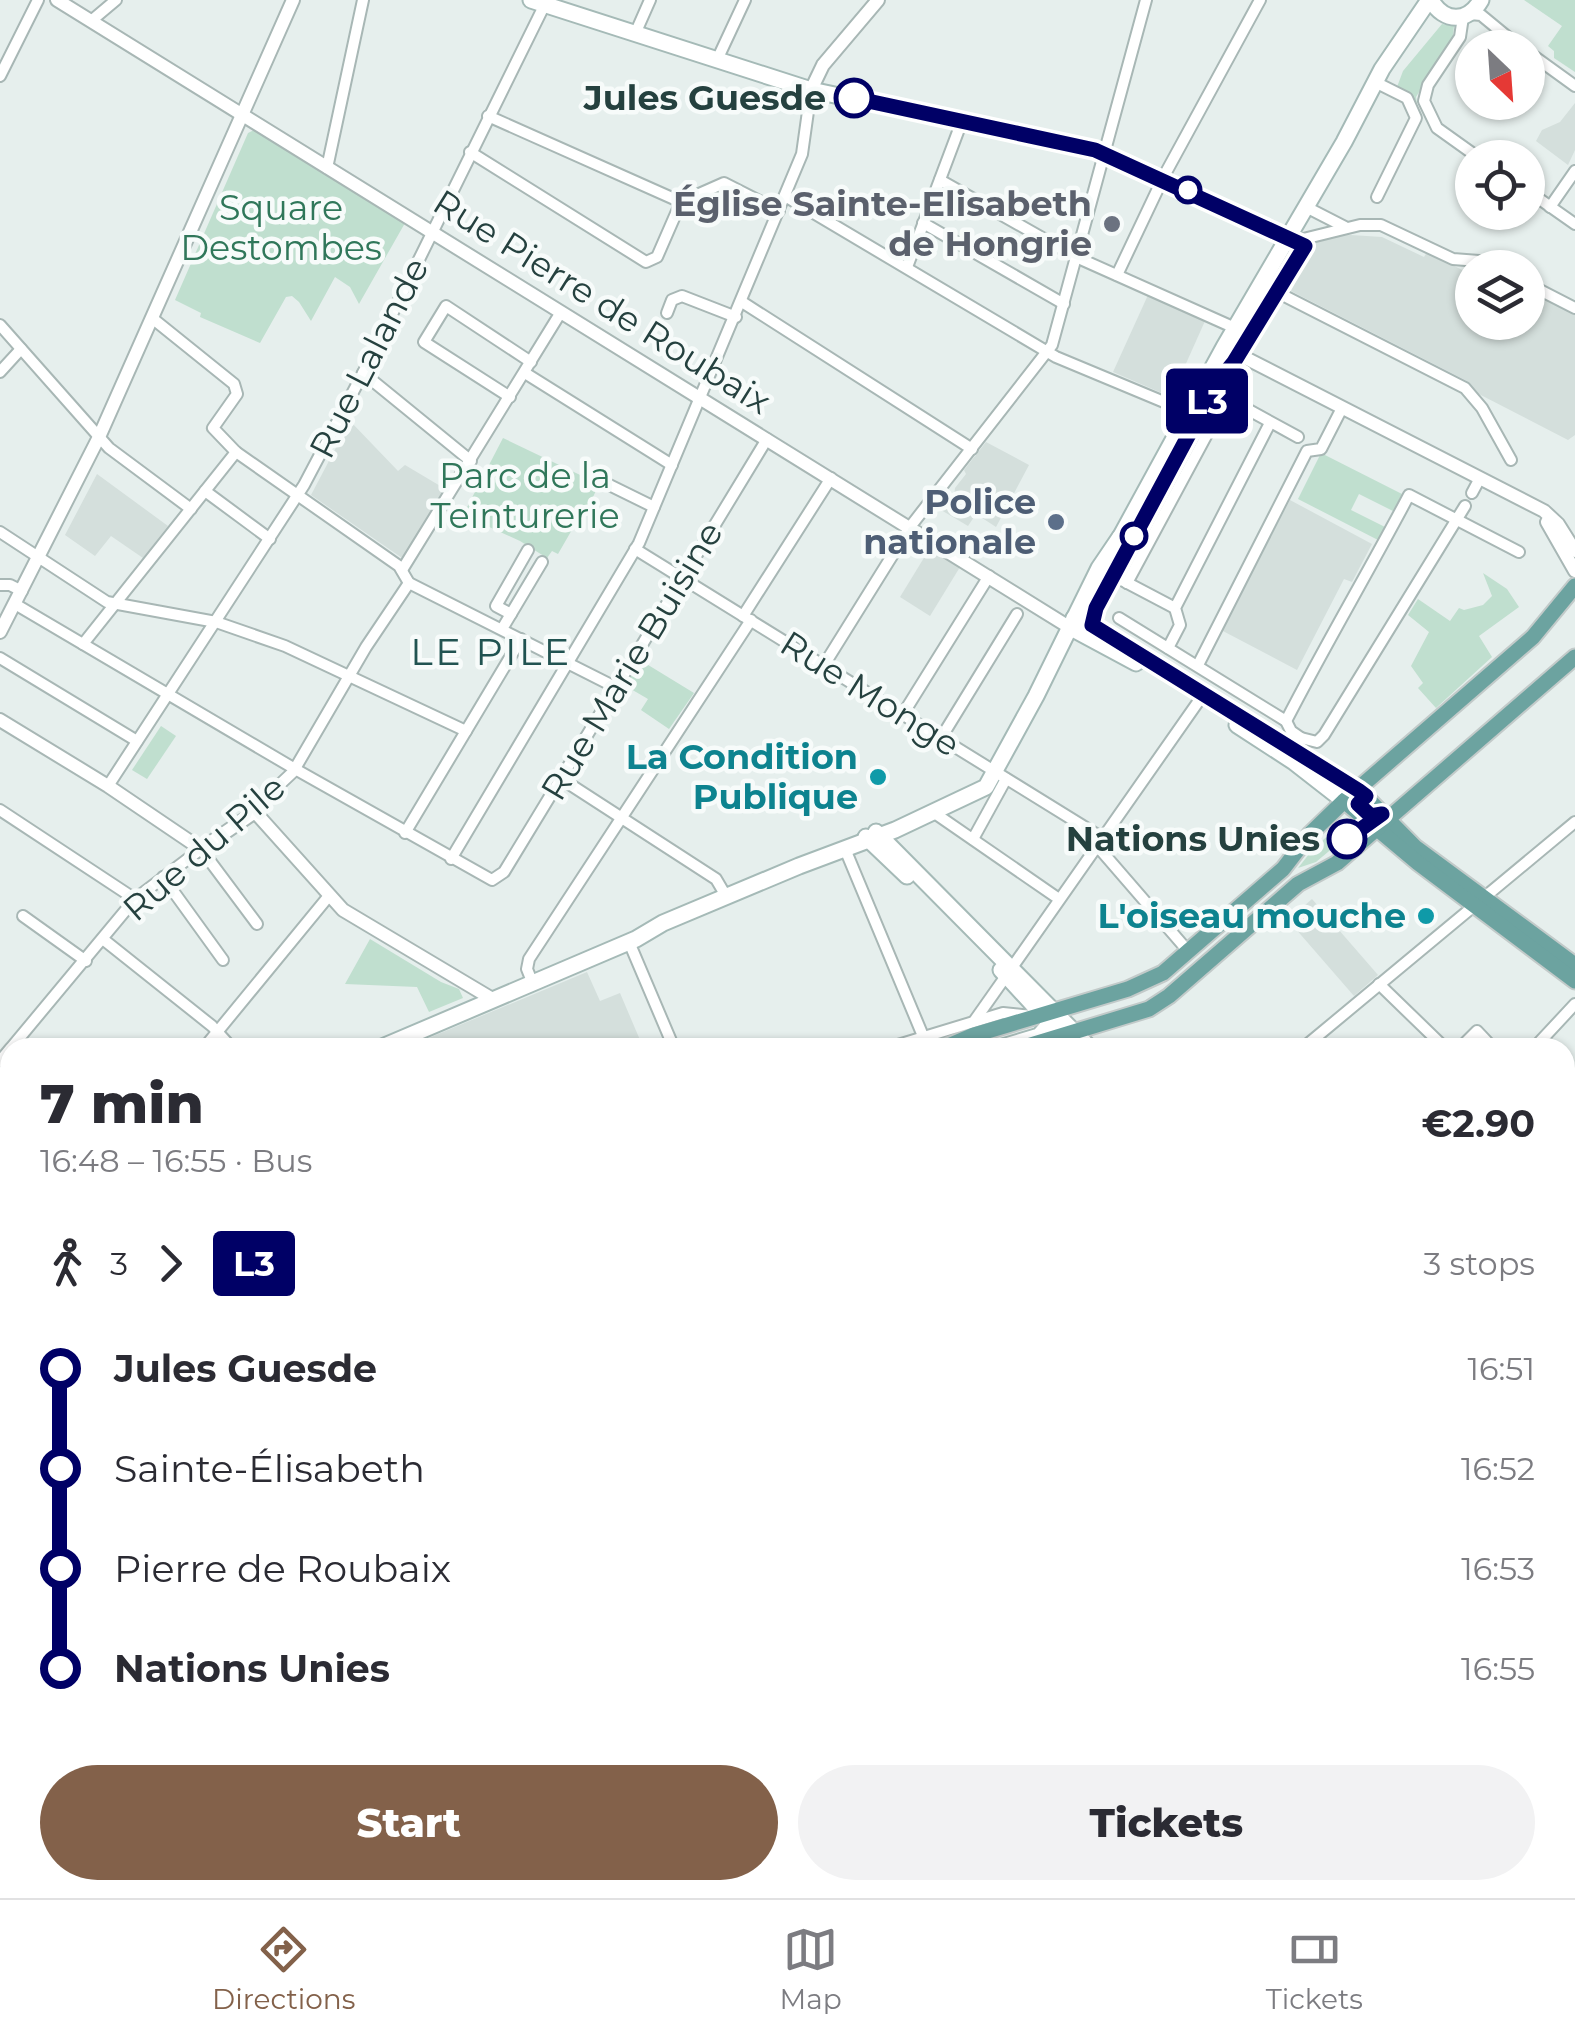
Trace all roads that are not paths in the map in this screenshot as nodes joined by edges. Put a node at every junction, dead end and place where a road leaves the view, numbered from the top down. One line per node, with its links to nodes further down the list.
1 (38, 0): 19 (street)
2 (57, 0): 14 (street, Rue Pierre de Roubaix)
3 (116, 0): 14 (street)
4 (293, 0): 23 (street)
5 (363, 0): 29 (street)
6 (650, 0): 16 (street)
7 (745, 0): 17 (street)
8 (878, 0): 22 (street)
9 (1146, 0): 28 (street)
10 (1260, 0): 31 (street)
11 (538, 2): 16 (main road); 24 (street, Rue Lalande)
12 (1429, 6): 13 (main road); 20 (main road)
13 (1474, 8): 15 (street); 26 (street)
14 (92, 21): 23 (street, Rue Pierre de Roubaix)
15 (1500, 30)
16 (635, 34): 17 (main road)
17 (716, 60): 22 (main road)
18 (1545, 64): 21 (street)
19 (0, 76)
20 (1375, 82): 34 (street); 39 (main road)
21 (1575, 86)
22 (811, 90): 25 (main road); 33 (street)
23 (243, 114): 29 (street, Rue Pierre de Roubaix); 57 (street)
24 (488, 116): 27 (street, Rue Lalande); 35 (street)
25 (962, 121): 28 (main road); 32 (street)
26 (1455, 141)
27 (470, 152): 35 (street); 43 (street, Rue Lalande)
28 (1104, 153): 31 (main road); 45 (street)
29 (327, 168): 43 (street, Rue Pierre de Roubaix)
30 (1575, 171): 37 (street)
31 (1162, 179): 44 (main road); 48 (street)
32 (940, 180): 40 (street); 45 (street)
33 (785, 196): 38 (street); 47 (street)
34 (1378, 198)
35 (681, 202): 38 (street)
36 (1545, 203): 37 (street)
37 (1550, 207): 41 (street)
38 (779, 211): 51 (street)
39 (1313, 211): 42 (street); 44 (main road)
40 (923, 223): 47 (street); 52 (street)
41 (1575, 224)
42 (1346, 228): 44 (street); 46 (street)
43 (431, 232): 54 (street, Rue Pierre de Roubaix); 65 (street, Rue Lalande)
44 (1292, 239): 49 (main road)
45 (1076, 257): 48 (street); 52 (street)
46 (1455, 258)
47 (906, 267): 61 (street)
48 (1117, 275): 59 (street)
49 (1265, 286): 59 (main road); 62 (main road); 79 (street)
50 (1545, 293): 53 (street)
51 (742, 302): 56 (street); 76 (street)
52 (1064, 304): 61 (street)
53 (1575, 308)
54 (561, 312): 63 (street); 68 (street, Rue Pierre de Roubaix)
55 (667, 313): 56 (street)
56 (736, 317): 68 (street)
57 (152, 318): 74 (street); 77 (street)
58 (0, 325): 60 (street)
59 (1234, 328): 62 (main road)
60 (21, 349): 64 (street); 74 (street)
61 (1048, 351): 70 (street); 76 (street)
62 (1224, 351): 66 (main road); 71 (street)
63 (528, 367): 67 (street); 67 (street); 80 (street)
64 (0, 372)
65 (363, 373): 78 (street); 86 (street, Rue Lalande)
66 (1202, 386): 69 (street); 70 (main road)
67 (510, 397): 78 (street)
68 (702, 398): 75 (street, Rue Pierre de Roubaix); 80 (street)
69 (1226, 399): 72 (street); 107 (street)
70 (1188, 412): 101 (main road)
71 (1338, 415): 83 (street); 129 (street)
72 (1270, 423): 73 (street); 114 (street)
73 (1298, 437)
74 (99, 438): 90 (street); 99 (street)
75 (768, 439): 82 (street, Rue Pierre de Roubaix); 105 (street, Rue Marie Buisine)
76 (972, 449): 92 (street)
77 (236, 452): 84 (street); 86 (street)
78 (471, 460): 102 (street)
79 (1510, 460)
80 (672, 465): 89 (street)
81 (591, 476): 89 (street)
82 (831, 478): 92 (street, Rue Pierre de Roubaix); 116 (street)
83 (1480, 478): 85 (street); 87 (street)
84 (206, 491): 90 (street); 94 (street)
85 (1472, 493)
86 (298, 496): 94 (street, Rue Lalande); 102 (street)
87 (1528, 503): 97 (street); 103 (street)
88 (1465, 506): 91 (street)
89 (654, 508): 95 (street)
90 (190, 509): 113 (street)
91 (1457, 520): 98 (street); 136 (street); 140 (street)
92 (910, 527): 104 (street, Rue Pierre de Roubaix); 128 (street)
93 (0, 532): 99 (street)
94 (270, 539): 118 (street, Rue Lalande)
95 (635, 549): 105 (street, Rue Monge); 127 (street)
96 (528, 550): 115 (street)
97 (1575, 550)
98 (1519, 552)
99 (39, 558): 110 (street); 113 (street)
100 (542, 562): 115 (street)
101 (1101, 569): 107 (street); 119 (main road)
102 (402, 570): 106 (street)
103 (1575, 570)
104 (989, 576): 111 (street, Rue Pierre de Roubaix); 134 (street)
105 (682, 578): 116 (street, Rue Monge); 131 (street, Rue Marie Buisine)
106 (410, 583): 120 (street); 130 (street, Rue du Pile)
107 (1127, 584): 114 (street)
108 (0, 585): 110 (street)
109 (1575, 586): 145 (main road)
110 (22, 591): 112 (street)
111 (1020, 602): 119 (street, Rue Pierre de Roubaix); 138 (street)
112 (14, 604): 121 (street); 123 (street)
113 (114, 604): 118 (street); 123 (street)
114 (1174, 608): 124 (street)
115 (511, 614): 120 (street)
116 (747, 618): 128 (street, Rue Monge); 150 (street)
117 (1120, 618): 124 (street)
118 (216, 622): 130 (street); 132 (street, Rue Lalande)
119 (1075, 624): 133 (main road, Rue Pierre de Roubaix); 140 (main road, Rue Pierre de Roubaix); 142 (main road)
120 (502, 630): 122 (street)
121 (0, 632)
122 (521, 639): 127 (street); 137 (street)
123 (83, 644): 132 (street)
124 (1168, 648): 129 (street)
125 (1575, 657): 152 (main road)
126 (0, 658): 139 (street)
127 (567, 662): 131 (street); 159 (street)
128 (824, 665): 134 (street, Rue Monge)
129 (1198, 666): 136 (street)
130 (350, 674): 137 (street); 141 (street, Rue du Pile)
131 (615, 687): 143 (street, Rue Marie Buisine)
132 (168, 694): 139 (street, Rue Lalande); 141 (street)
133 (1198, 702): 146 (main road, Rue Pierre de Roubaix); 156 (street)
134 (904, 714): 138 (street, Rue Monge)
135 (0, 720): 144 (street)
136 (1286, 721): 140 (street)
137 (466, 732): 153 (street)
138 (941, 738): 142 (street, Rue Monge)
139 (137, 741): 144 (street, Rue Lalande)
140 (1298, 743): 145 (main road, Rue Pierre de Roubaix)
141 (295, 769): 148 (street, Rue du Pile); 153 (street)
142 (1001, 776): 149 (main road); 155 (street); 156 (street, Rue Monge)
143 (560, 778): 150 (street); 159 (street, Rue Marie Buisine)
144 (108, 786): 157 (street)
145 (1358, 790): 146 (main road); 152 (main road, Rue Pierre de Roubaix)
146 (1344, 801): 152 (main road); 171 (main road)
147 (0, 810): 164 (street)
148 (255, 812): 157 (street, Rue du Pile); 163 (street)
149 (933, 812): 154 (main road); 155 (street)
150 (622, 818): 162 (street); 177 (street)
151 (1575, 822): 166 (street)
152 (1382, 823): 166 (main road); 182 (main road)
153 (405, 833): 159 (street)
154 (872, 835): 158 (main road); 161 (main road); 175 (main road)
155 (974, 839): 165 (street)
156 (1101, 843): 165 (street); 171 (street, Rue Monge)
157 (201, 849): 160 (street, Rue du Pile); 168 (street)
158 (845, 849): 161 (main road); 184 (street)
159 (451, 859)
160 (162, 877): 164 (street, Rue du Pile); 172 (street)
161 (752, 885): 162 (main road)
162 (726, 896): 170 (main road)
163 (328, 897): 179 (street); 183 (street)
164 (135, 899): 169 (street, Rue du Pile)
165 (1059, 900): 175 (street)
166 (1479, 901): 174 (main road); 176 (main road); 178 (street)
167 (23, 916): 173 (street)
168 (256, 924)
169 (104, 940): 173 (street, Rue du Pile); 183 (street)
170 (629, 942): 177 (main road); 189 (street)
171 (1188, 951): 182 (main road)
172 (223, 960)
173 (86, 961): 185 (street, Rue du Pile)
174 (1575, 965)
175 (1009, 972): 181 (street); 182 (main road)
176 (1575, 981)
177 (532, 984): 179 (main road)
178 (1380, 984): 194 (street); 195 (street)
179 (494, 1000): 188 (main road)
180 (1575, 1004): 196 (street)
181 (974, 1020): 182 (street); 184 (street)
182 (1058, 1025): 191 (main road); 192 (main road); 193 (main road)
183 (218, 1032): 186 (street); 187 (street)
184 (923, 1036): 190 (street)
185 (19, 1038)
186 (213, 1038)
187 (223, 1038)
188 (404, 1038)
189 (670, 1038)
190 (917, 1038)
191 (994, 1038)
192 (1032, 1038)
193 (1037, 1038)
194 (1316, 1038)
195 (1435, 1038)
196 (1543, 1038)

